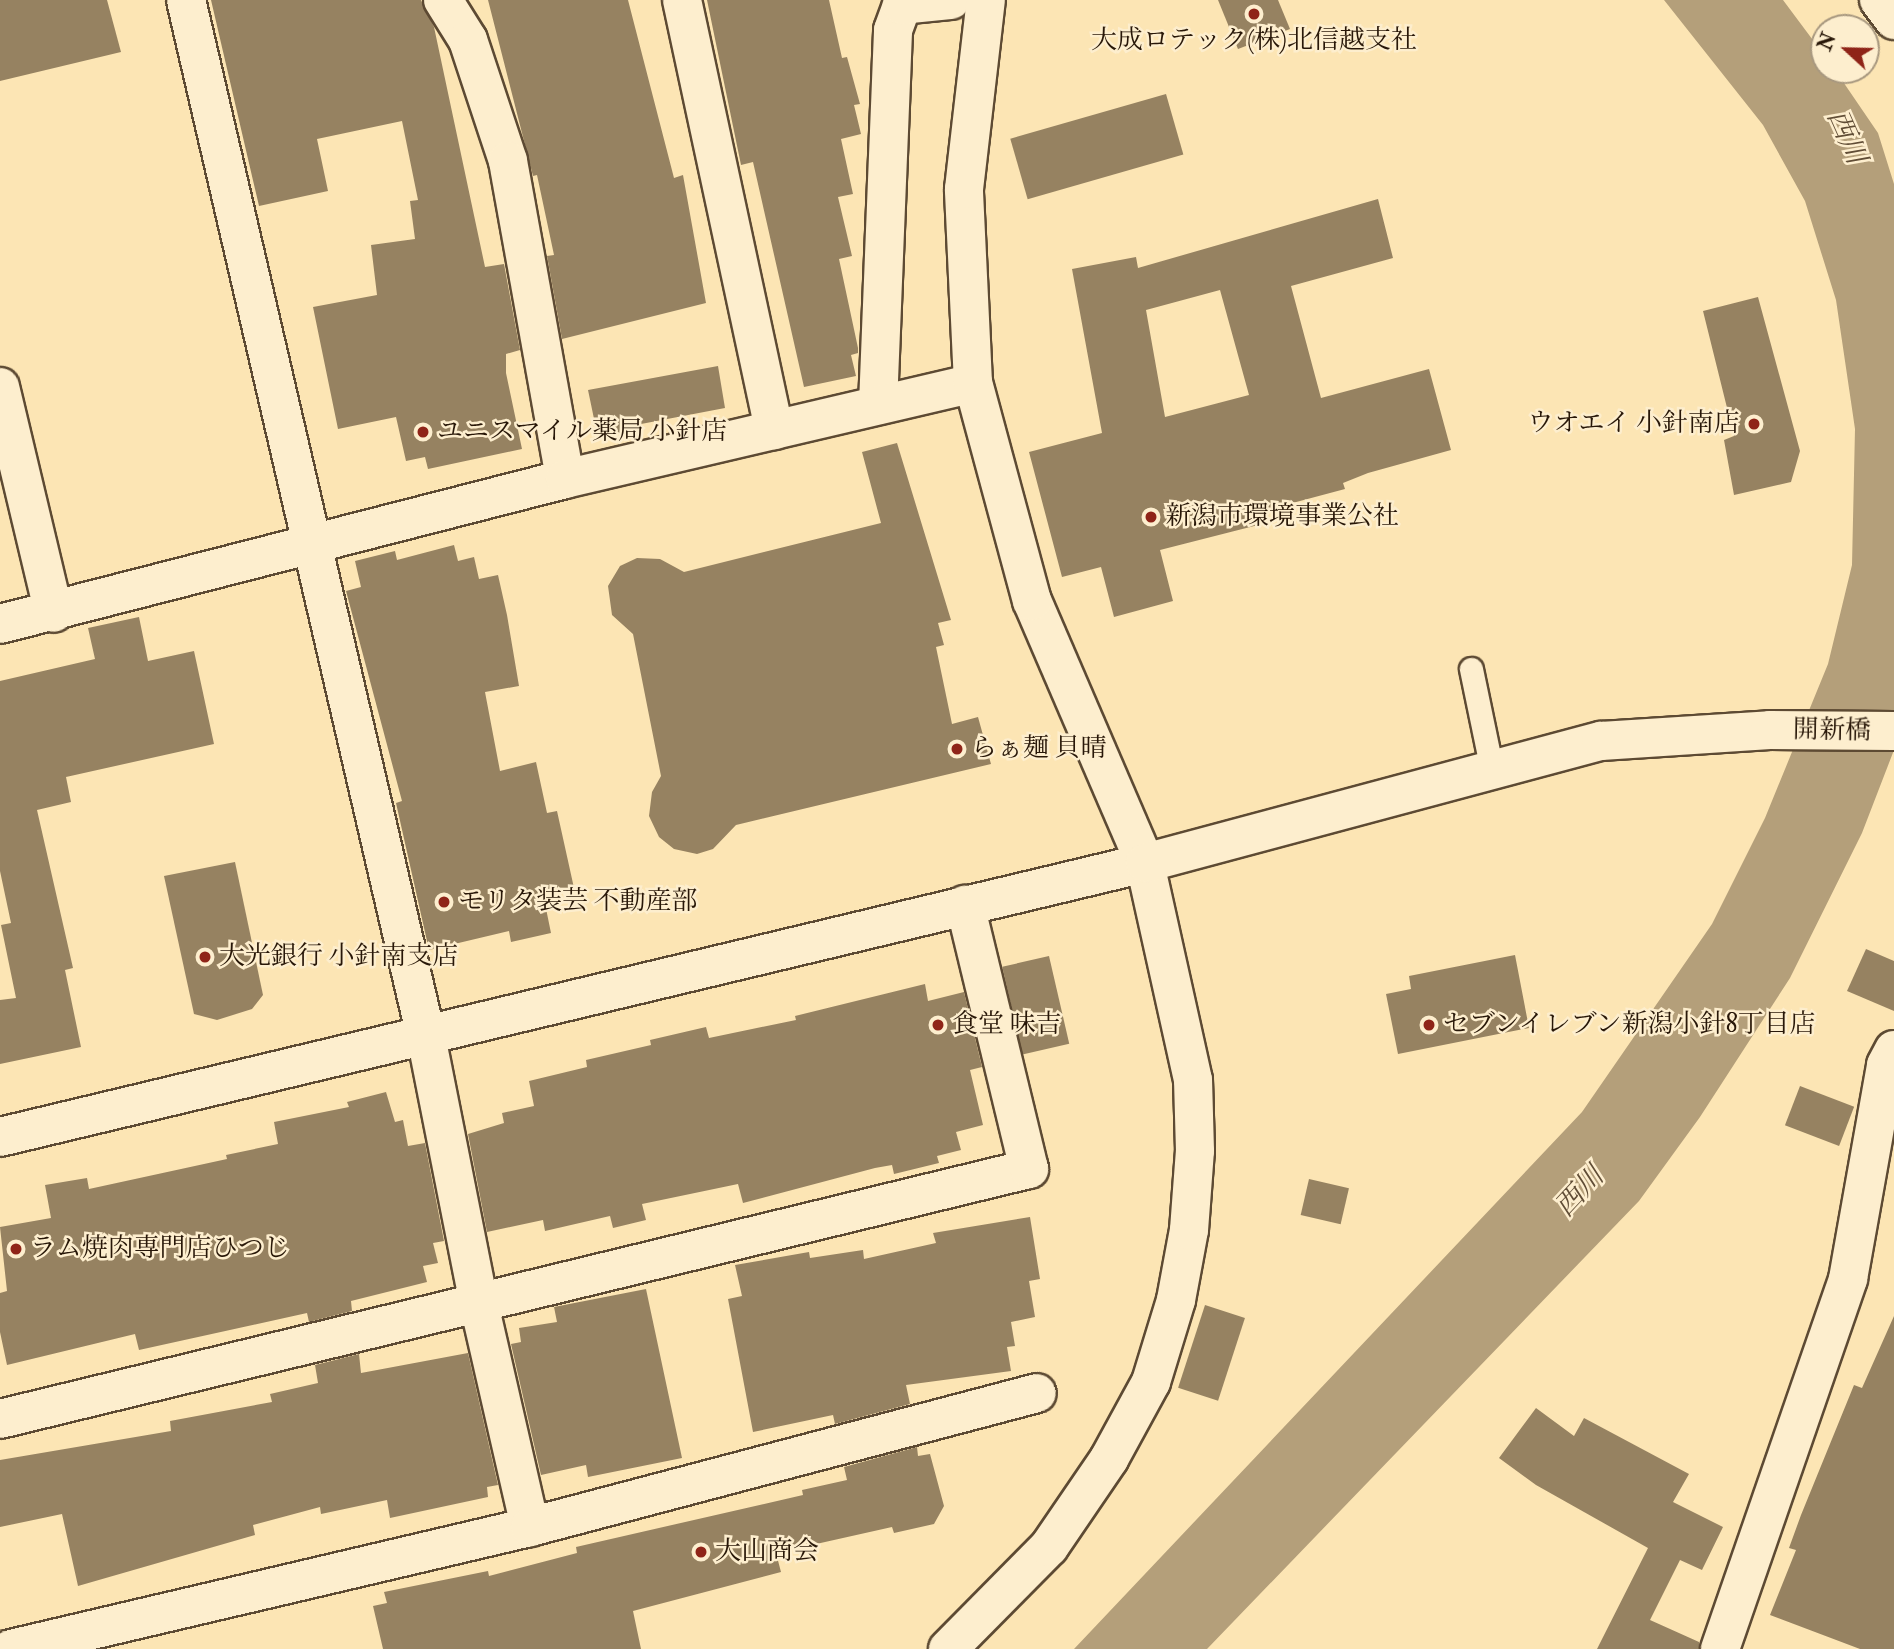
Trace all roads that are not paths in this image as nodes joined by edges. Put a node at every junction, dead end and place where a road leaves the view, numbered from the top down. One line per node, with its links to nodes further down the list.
1 (186, 0): 13 (street)
2 (443, 0): 12 (street)
3 (682, 0): 11 (street)
4 (951, 0): 10 (street)
5 (986, 0): 8 (street)
6 (1879, 0): 7 (street)
7 (1894, 20)
8 (973, 383): 10 (street); 19 (street)
9 (0, 387): 14 (street)
10 (878, 405): 11 (street)
11 (774, 430): 12 (street)
12 (565, 479): 13 (street)
13 (315, 545): 14 (street); 21 (street)
14 (54, 612): 15 (street)
15 (0, 624)
16 (1471, 669): 18 (lane)
17 (1894, 732): 18 (street, 開新橋)
18 (1492, 770): 19 (street, 開新橋)
19 (1145, 863): 20 (street, 開新橋); 30 (street)
20 (965, 905): 21 (street, 開新橋); 24 (street)
21 (426, 1036): 23 (street, 開新橋); 24 (street)
22 (1894, 1050): 31 (street)
23 (0, 1137)
24 (479, 1304): 26 (street); 27 (street)
25 (1038, 1393): 27 (street)
26 (0, 1419)
27 (530, 1527): 28 (street)
28 (50, 1645): 29 (street)
29 (11, 1649)
30 (948, 1649)
31 (1720, 1649)

